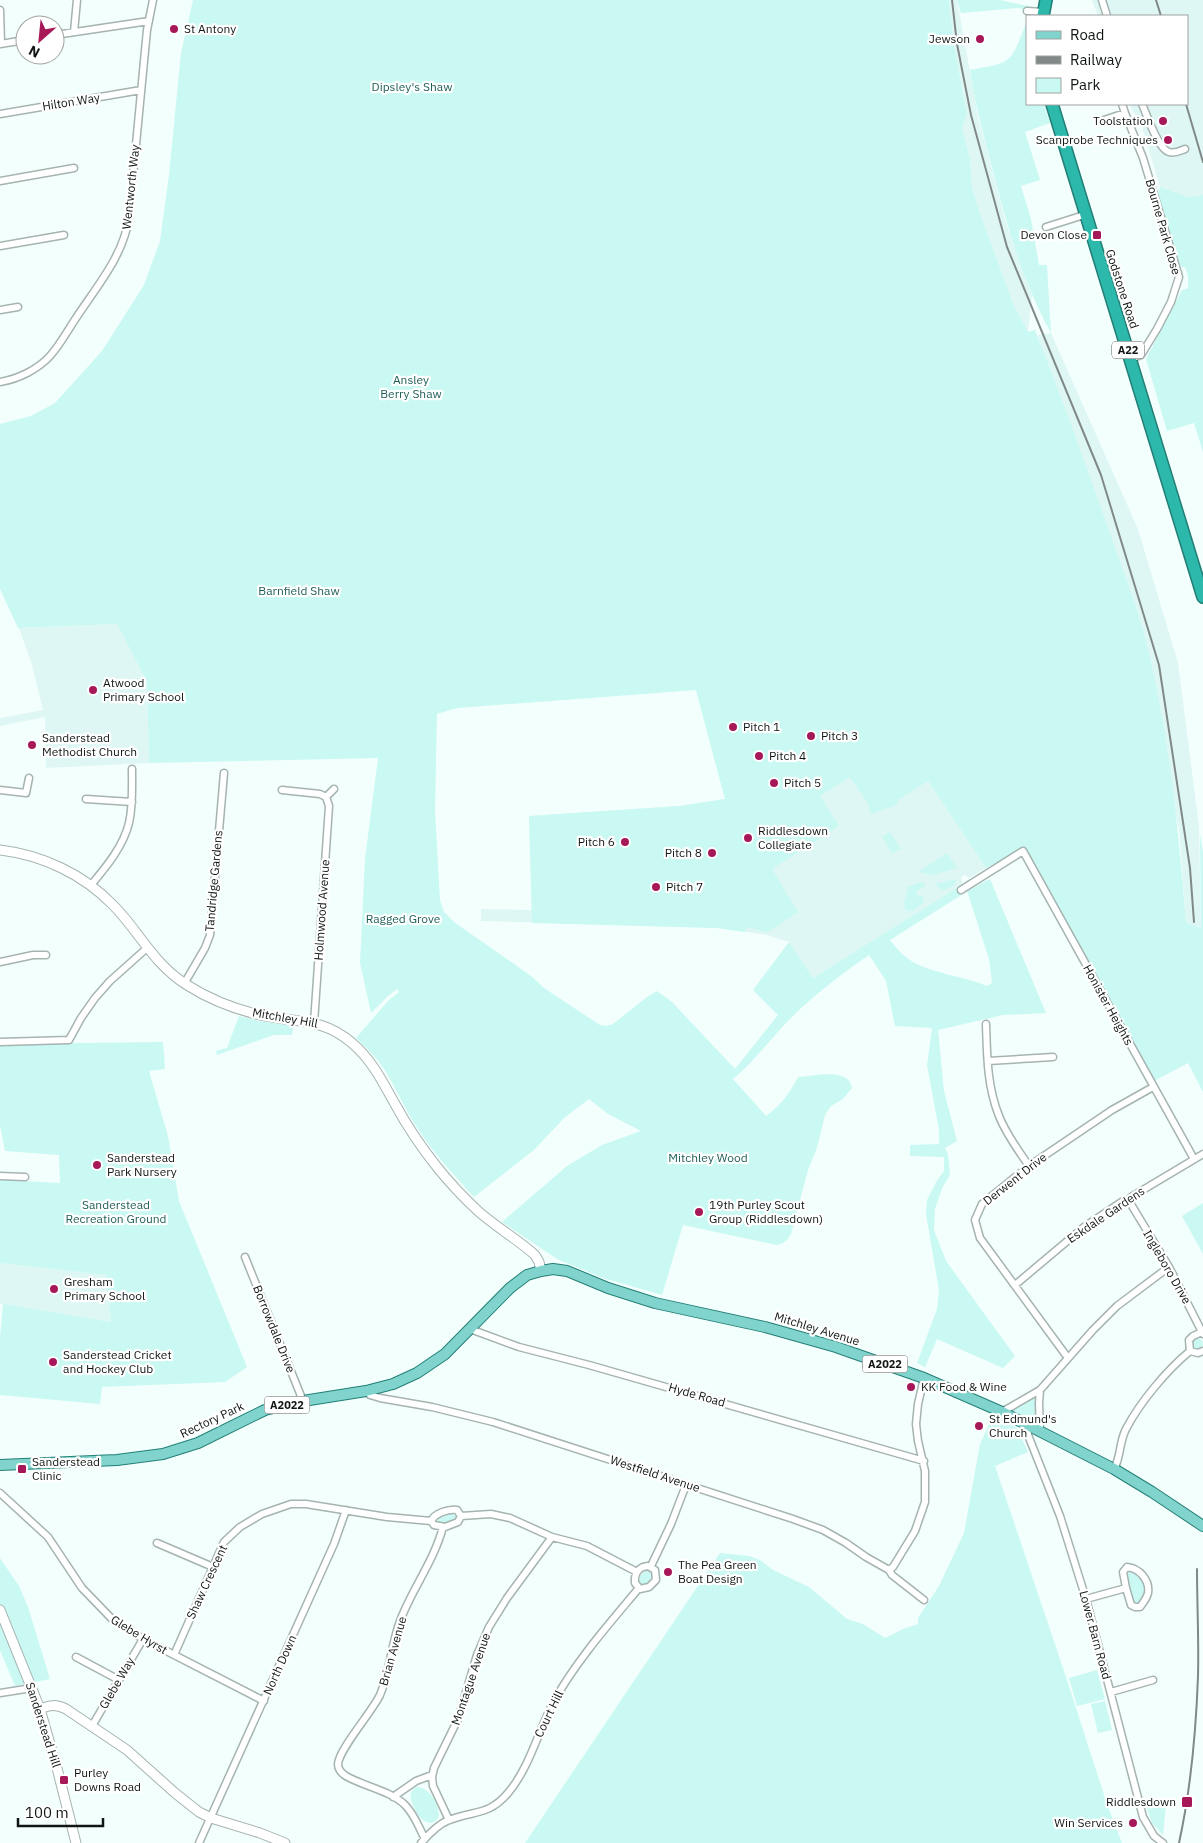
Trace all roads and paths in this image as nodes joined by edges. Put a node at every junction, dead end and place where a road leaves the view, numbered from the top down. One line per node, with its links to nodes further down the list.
1 (77, 0): 9 (street)
2 (153, 0): 8 (street, Wentworth Way)
3 (1102, 0): 7 (street)
4 (1044, 9): 6 (street)
5 (0, 10): 12 (street)
6 (1027, 12)
7 (1107, 15)
8 (149, 21): 9 (street); 13 (street, Wentworth Way)
9 (74, 32): 10 (street)
10 (65, 33)
11 (15, 42): 12 (street)
12 (1, 44)
13 (141, 90): 17 (street, Hilton Way); 30 (street, Wentworth Way)
14 (1052, 105): 23 (highway, Godstone Road / A22)
15 (1122, 105): 18 (street, Bourne Park Close)
16 (1142, 105): 20 (street)
17 (0, 114)
18 (1125, 114): 19 (street); 29 (street, Bourne Park Close)
19 (1102, 121)
20 (1185, 149)
21 (74, 168): 22 (street)
22 (0, 181)
23 (1084, 215): 24 (street); 29 (highway, Godstone Road / A22)
24 (1046, 228)
25 (64, 235): 26 (street)
26 (0, 246)
27 (18, 307): 28 (street)
28 (0, 310)
29 (1130, 359): 31 (highway, Godstone Road / A22)
30 (0, 382)
31 (1202, 590)
32 (132, 769): 40 (street)
33 (224, 773): 47 (street, Tandridge Gardens)
34 (29, 778): 36 (street)
35 (334, 789): 38 (street)
36 (0, 790)
37 (282, 790): 38 (street)
38 (326, 798): 48 (street, Holmwood Avenue)
39 (86, 799): 40 (street)
40 (132, 802): 42 (street)
41 (0, 850): 42 (street, Mitchley Hill)
42 (91, 885): 44 (street, Mitchley Hill)
43 (961, 890): 53 (street, Honister Heights)
44 (147, 948): 47 (street, Mitchley Hill); 50 (street)
45 (46, 955): 46 (street)
46 (0, 962)
47 (184, 984): 48 (street, Mitchley Hill)
48 (314, 1023): 62 (street, Mitchley Hill)
49 (986, 1024): 52 (street)
50 (0, 1042)
51 (1053, 1058): 52 (street)
52 (988, 1061): 56 (street)
53 (1153, 1087): 55 (street, Honister Heights); 56 (street, Derwent Drive)
54 (1203, 1154): 55 (street, Eskdale Gardens)
55 (1194, 1159): 59 (street, Eskdale Gardens)
56 (1029, 1166): 63 (street, Derwent Drive)
57 (0, 1176): 58 (street)
58 (25, 1177)
59 (1128, 1201): 61 (street, Ingleboro Drive); 63 (street, Eskdale Gardens)
60 (245, 1256): 72 (street, Borrowdale Drive)
61 (1169, 1268): 65 (street, Ingleboro Drive); 68 (street)
62 (541, 1270): 64 (main road, Rectory Park / A2022); 69 (main road, Mitchley Avenue / A2022)
63 (1015, 1285): 68 (street, Derwent Drive)
64 (470, 1329): 71 (main road, Rectory Park / A2022); 76 (street, Hyde Road)
65 (1202, 1333): 66 (street)
66 (1190, 1351): 67 (street); 78 (street)
67 (1203, 1351)
68 (1068, 1358): 70 (street)
69 (924, 1378): 73 (main road, Mitchley Avenue / A2022); 76 (street)
70 (1040, 1390): 73 (street); 75 (street)
71 (366, 1391): 72 (main road, Rectory Park / A2022); 79 (street, Westfield Avenue)
72 (303, 1401): 77 (main road, Rectory Park / A2022)
73 (1002, 1412): 74 (main road, Mitchley Avenue / A2022)
74 (1027, 1424): 75 (main road, Mitchley Avenue / A2022); 95 (street, Lower Barn Road)
75 (1040, 1431): 78 (main road, Mitchley Avenue / A2022)
76 (924, 1461): 90 (street)
77 (0, 1465)
78 (1114, 1469): 84 (main road, Mitchley Avenue / A2022)
79 (686, 1485): 88 (street, Court Hill); 90 (street, Westfield Avenue)
80 (0, 1493): 97 (street, Glebe Hyrst)
81 (346, 1510): 83 (street, Shaw Crescent); 89 (street, Shaw Crescent); 105 (street, North Down)
82 (461, 1516): 83 (street); 85 (street); 86 (street)
83 (431, 1521): 85 (street)
84 (1203, 1526)
85 (443, 1527): 109 (street, Brian Avenue)
86 (552, 1537): 91 (street); 108 (street, Montague Avenue)
87 (157, 1543): 89 (street)
88 (651, 1566): 91 (street); 92 (street, Court Hill)
89 (212, 1567): 98 (street, Shaw Crescent)
90 (889, 1570): 94 (street, Westfield Avenue)
91 (637, 1572): 92 (street)
92 (639, 1588): 111 (street, Court Hill)
93 (1126, 1588): 93 (street); 95 (street)
94 (924, 1600)
95 (1086, 1600): 103 (street, Lower Barn Road)
96 (0, 1610): 102 (street, Sanderstead Hill)
97 (143, 1639): 98 (street, Glebe Hyrst); 100 (street, Glebe Way)
98 (174, 1655): 105 (street, Glebe Hyrst)
99 (76, 1657): 100 (street)
100 (119, 1680): 107 (street, Glebe Way)
101 (1153, 1680): 103 (street)
102 (32, 1688): 104 (street); 106 (street, Sanderstead Hill)
103 (1111, 1692): 116 (street, Lower Barn Road)
104 (0, 1693)
105 (264, 1701): 110 (street, North Down)
106 (40, 1709): 107 (street); 113 (street, Sanderstead Hill)
107 (92, 1726): 110 (street)
108 (432, 1775): 109 (street); 111 (street)
109 (393, 1796): 112 (street, Court Hill)
110 (211, 1818): 114 (street, North Down); 115 (street)
111 (449, 1820): 112 (street, Court Hill)
112 (423, 1841)
113 (76, 1843)
114 (199, 1843)
115 (285, 1843)
116 (1163, 1843)

